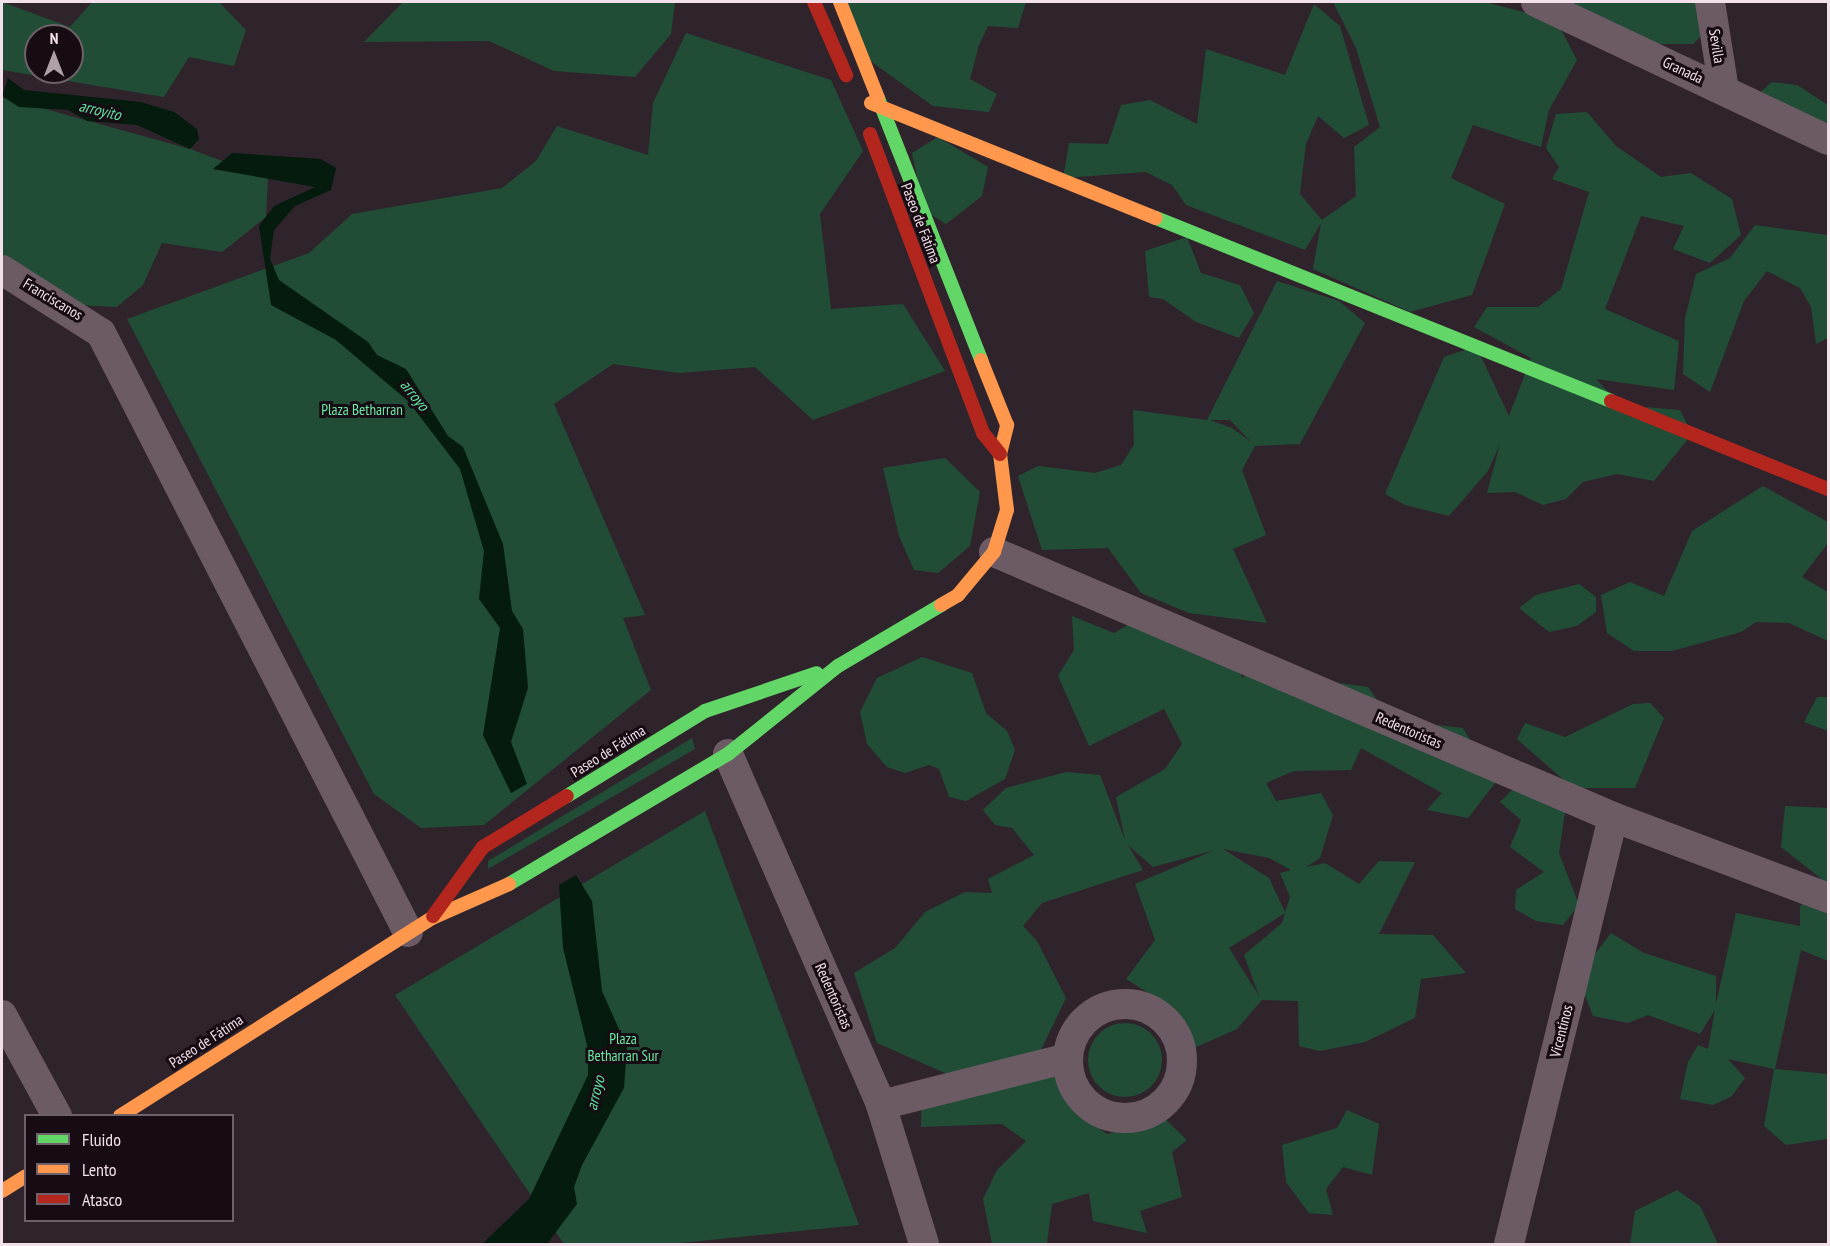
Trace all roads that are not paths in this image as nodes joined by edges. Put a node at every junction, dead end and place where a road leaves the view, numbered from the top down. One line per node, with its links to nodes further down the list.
1 (814, 2): 6 (street, Paseo de Fátima)
2 (840, 2): 7 (street, Paseo de Fátima)
3 (1536, 2): 5 (street, Granada)
4 (1710, 2): 5 (street, Sevilla)
5 (1724, 90): 8 (street, Granada)
6 (855, 95): 7 (street); 10 (street, Paseo de Fátima)
7 (883, 105): 10 (street, Paseo de Fátima); 11 (street)
8 (1828, 140)
9 (2, 270): 17 (street, Franciscanos)
10 (1000, 454): 12 (street, Paseo de Fátima)
11 (1828, 489)
12 (994, 552): 13 (street, Paseo de Fátima); 15 (street, Redentoristas)
13 (838, 666): 14 (street, Paseo de Fátima); 17 (street, Paseo de Fátima)
14 (728, 754): 17 (street, Paseo de Fátima); 20 (street, Redentoristas)
15 (1613, 817): 16 (street, Redentoristas); 26 (street, Vicentinos)
16 (1828, 898)
17 (420, 925): 22 (street, Paseo de Fátima)
18 (2, 1015): 21 (street)
19 (1068, 1058): 20 (street)
20 (881, 1105): 25 (street, Redentoristas)
21 (56, 1114)
22 (123, 1114)
23 (24, 1177): 24 (street)
24 (2, 1191)
25 (924, 1245)
26 (1509, 1245)

